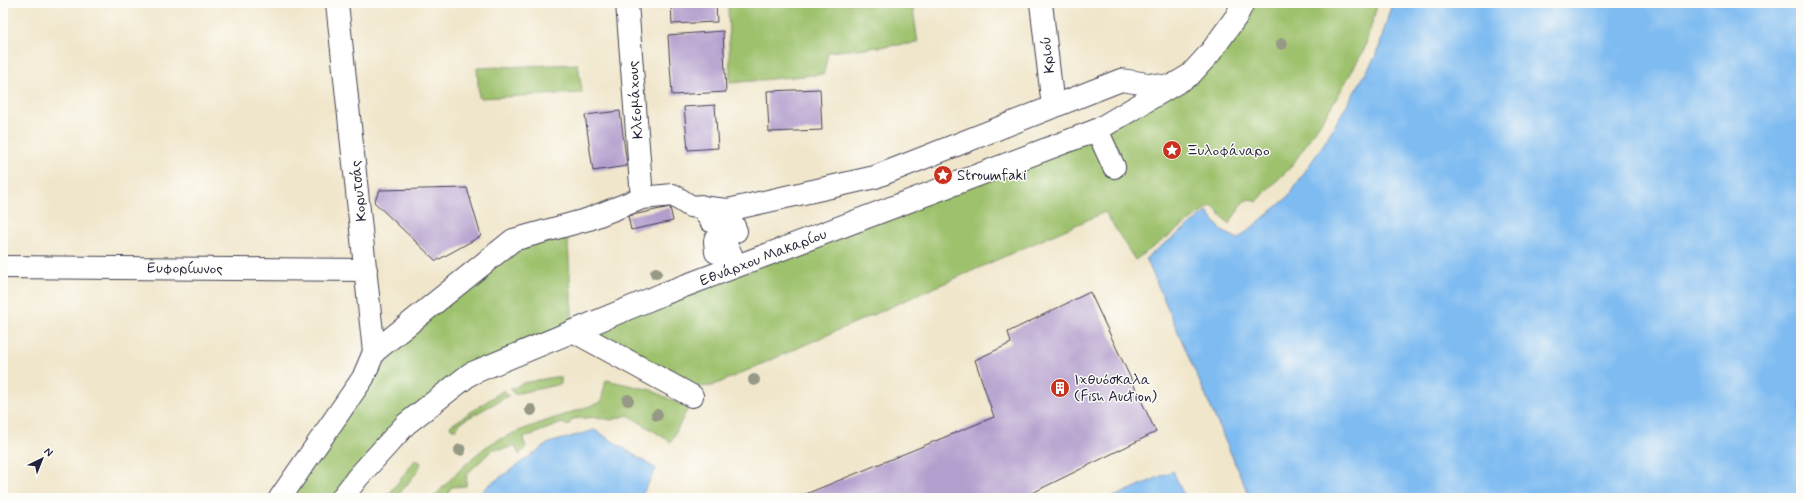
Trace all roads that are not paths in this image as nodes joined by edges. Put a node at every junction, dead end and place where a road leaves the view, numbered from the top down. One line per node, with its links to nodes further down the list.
1 (337, 3): 13 (street, Κορυτσάς)
2 (628, 3): 9 (street, Κλεομάχους)
3 (1041, 3): 6 (street, Κριού)
4 (1243, 3): 5 (street, Εθνάρχου Μακαρίου)
5 (1168, 87): 6 (street); 7 (street, Εθνάρχου Μακαρίου)
6 (1053, 107): 10 (street)
7 (1098, 130): 8 (street); 11 (street, Εθνάρχου Μακαρίου)
8 (1114, 167)
9 (642, 198): 10 (street); 15 (street)
10 (701, 206): 11 (street)
11 (736, 266): 14 (street, Εθνάρχου Μακαρίου)
12 (3, 267): 13 (street, Ευφορίωνος)
13 (366, 270): 15 (street, Κορυτσάς)
14 (573, 331): 16 (street); 18 (street, Εθνάρχου Μακαρίου)
15 (374, 352): 17 (street, Κορυτσάς)
16 (692, 396)
17 (280, 498)
18 (342, 498)

